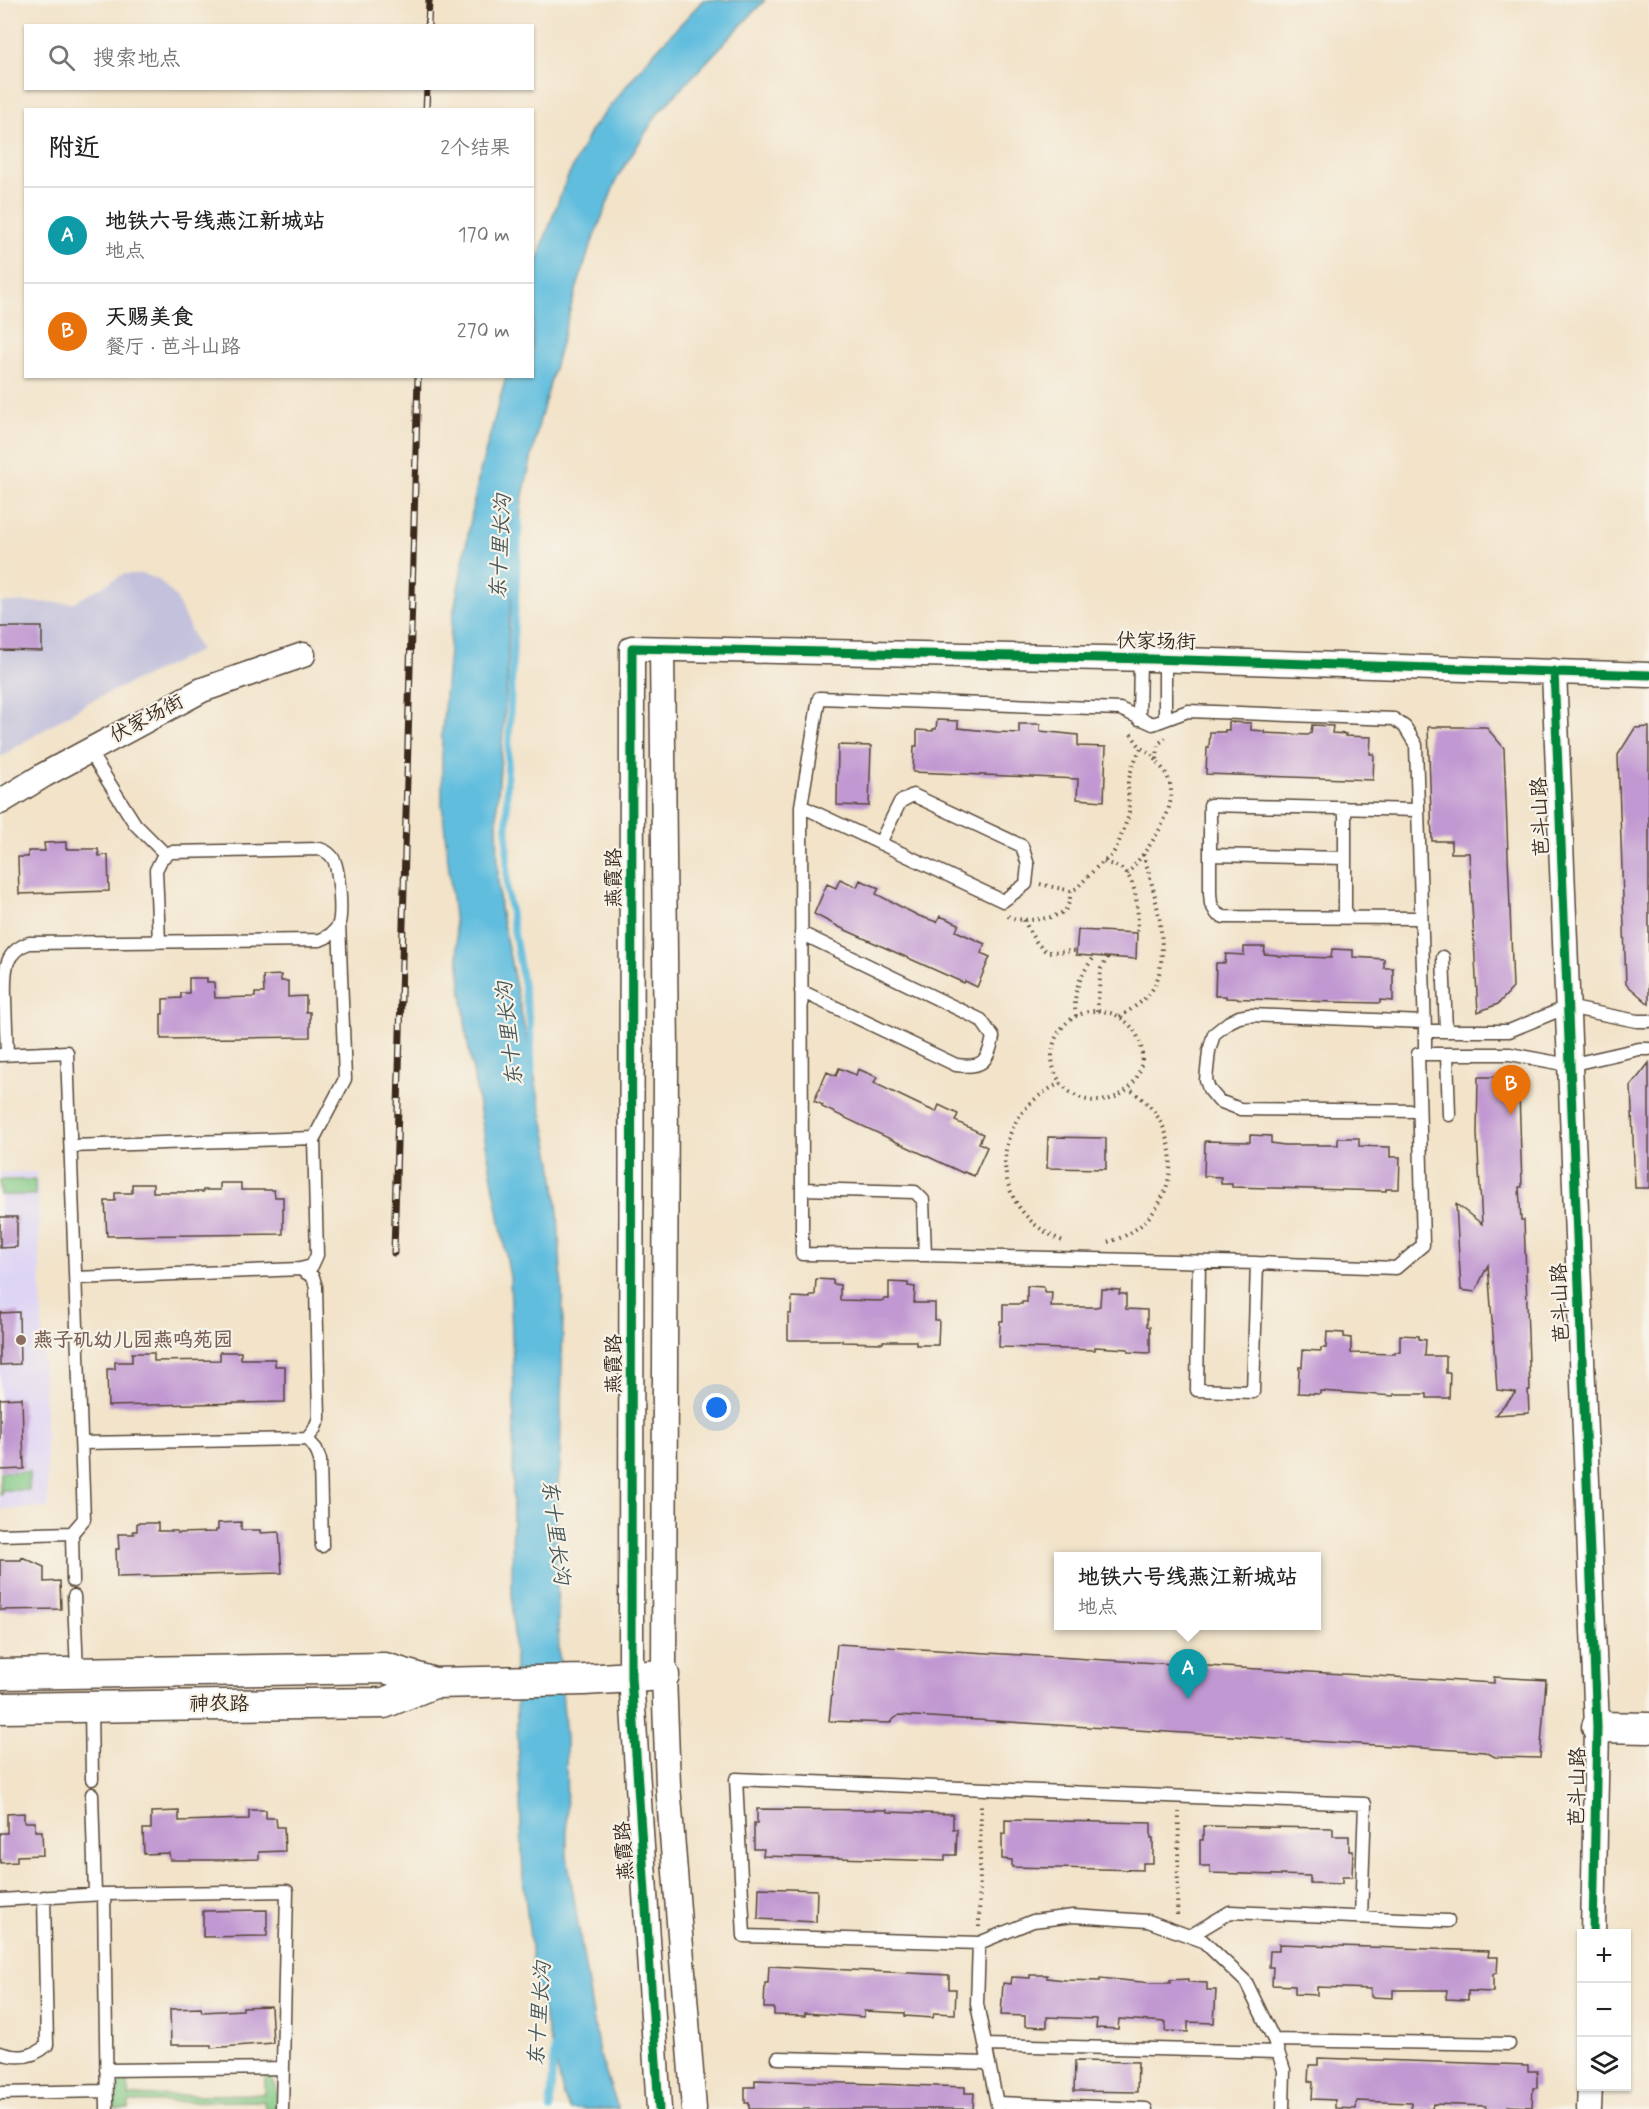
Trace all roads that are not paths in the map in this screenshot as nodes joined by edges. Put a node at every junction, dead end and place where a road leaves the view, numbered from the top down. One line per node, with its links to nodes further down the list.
1 (662, 649): 3 (street, 伏家场街); 54 (street); 55 (street, 燕霞路)
2 (303, 655): 9 (street, 伏家场街)
3 (1140, 659): 4 (street, 伏家场街); 7 (lane)
4 (1165, 660): 5 (street, 伏家场街); 8 (lane)
5 (1554, 671): 6 (street, 伏家场街); 26 (street, 芭斗山路)
6 (1649, 675)
7 (1139, 719): 8 (lane); 11 (lane)
8 (1165, 719): 13 (lane)
9 (89, 751): 10 (street, 伏家场街); 15 (lane)
10 (0, 802)
11 (801, 806): 14 (lane); 21 (lane)
12 (1345, 808): 13 (lane); 16 (lane); 17 (lane)
13 (1418, 810): 19 (lane)
14 (880, 843): 14 (lane)
15 (166, 855): 20 (lane); 22 (lane)
16 (1210, 855): 17 (lane); 18 (lane)
17 (1345, 858): 18 (lane)
18 (1345, 917): 19 (lane)
19 (1421, 918): 28 (lane)
20 (339, 921): 22 (lane); 37 (lane)
21 (801, 933): 24 (lane); 24 (lane)
22 (159, 942): 25 (lane)
23 (1443, 957): 29 (lane)
24 (801, 991): 39 (lane)
25 (3, 1001): 31 (lane)
26 (1567, 1007): 27 (lane); 29 (lane); 34 (street, 芭斗山路)
27 (1649, 1021)
28 (1424, 1026): 29 (lane); 32 (lane); 35 (lane)
29 (1446, 1031)
30 (1649, 1048): 34 (lane)
31 (4, 1054): 38 (lane)
32 (1425, 1054): 33 (lane); 35 (lane)
33 (1447, 1054): 34 (lane); 36 (lane)
34 (1569, 1065): 59 (street, 芭斗山路)
35 (1419, 1111): 42 (lane)
36 (1449, 1115)
37 (314, 1138): 38 (lane); 43 (lane)
38 (71, 1146): 44 (lane)
39 (801, 1189): 40 (lane); 40 (lane)
40 (925, 1255): 41 (lane)
41 (1199, 1262): 42 (lane); 42 (lane)
42 (1257, 1263)
43 (300, 1269): 44 (lane); 45 (lane)
44 (75, 1278): 46 (lane)
45 (307, 1439): 46 (lane); 49 (lane)
46 (81, 1443): 47 (lane)
47 (72, 1533): 48 (lane); 50 (lane)
48 (0, 1535)
49 (322, 1546)
50 (74, 1581)
51 (74, 1596): 52 (lane)
52 (77, 1672): 53 (street, 神农路); 56 (street, 神农路)
53 (0, 1674)
54 (664, 1675): 55 (street, 神农路); 86 (street)
55 (632, 1677): 56 (street, 神农路); 85 (street, 燕霞路)
56 (434, 1683): 57 (street, 神农路)
57 (91, 1706): 58 (street, 神农路); 61 (lane)
58 (0, 1708)
59 (1598, 1727): 60 (street); 68 (street, 芭斗山路)
60 (1649, 1728)
61 (92, 1779)
62 (92, 1794): 63 (lane)
63 (99, 1894): 64 (lane); 77 (lane); 78 (lane)
64 (44, 1897): 65 (lane); 74 (lane)
65 (0, 1900)
66 (1361, 1917): 67 (lane); 69 (lane); 70 (lane)
67 (1448, 1921)
68 (1593, 1929)
69 (1190, 1936): 70 (lane); 73 (lane)
70 (979, 1943): 72 (lane)
71 (1509, 2044): 73 (lane)
72 (986, 2045): 73 (lane); 76 (lane)
73 (1276, 2046): 88 (lane)
74 (0, 2053)
75 (778, 2058): 76 (lane)
76 (989, 2063): 82 (lane)
77 (283, 2068): 78 (lane); 84 (lane)
78 (106, 2070): 79 (lane)
79 (106, 2091): 81 (lane); 83 (lane)
80 (1590, 2091): 89 (street)
81 (0, 2093)
82 (998, 2106): 87 (lane)
83 (107, 2109)
84 (282, 2109)
85 (659, 2109)
86 (694, 2109)
87 (1146, 2109)
88 (1283, 2109)
89 (1589, 2109)

